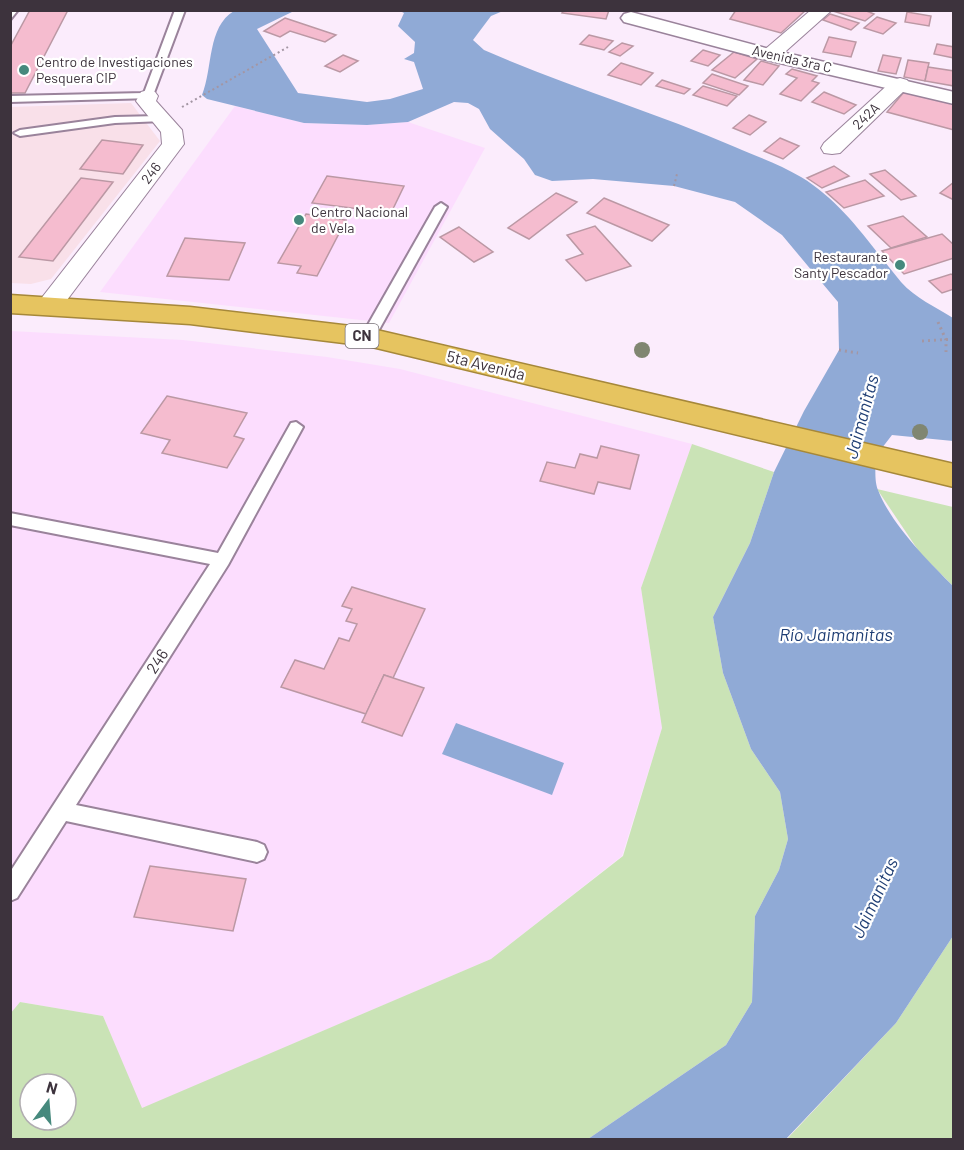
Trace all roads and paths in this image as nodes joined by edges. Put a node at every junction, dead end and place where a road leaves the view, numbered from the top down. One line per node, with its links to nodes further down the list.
1 (14, 10): 4 (lane)
2 (180, 10): 10 (lane)
3 (823, 10): 7 (street)
4 (10, 17)
5 (631, 18): 7 (street, Avenida 3ra C)
6 (288, 47): 9 (path)
7 (770, 55): 8 (street, Avenida 3ra C)
8 (900, 84): 11 (street, Avenida 3ra C); 15 (street, 242A)
9 (202, 95)
10 (148, 96): 12 (lane); 13 (street, 246)
11 (954, 98)
12 (10, 99)
13 (159, 119): 14 (lane); 20 (street, 246)
14 (20, 133)
15 (832, 148)
16 (677, 174): 17 (path)
17 (674, 186)
18 (441, 207): 22 (lane)
19 (10, 304): 20 (highway, 5ta Avenida / CN)
20 (49, 306): 22 (highway, 5ta Avenida / CN)
21 (938, 322): 24 (path)
22 (368, 337): 30 (highway, 5ta Avenida / CN)
23 (954, 339): 24 (path)
24 (946, 340): 25 (path); 27 (path)
25 (922, 341)
26 (839, 350): 28 (path)
27 (946, 352)
28 (858, 353)
29 (296, 427): 32 (lane, 246)
30 (954, 476)
31 (10, 519): 32 (lane)
32 (222, 560): 33 (lane, 246)
33 (61, 811): 34 (lane); 35 (lane, 246)
34 (257, 852)
35 (10, 891)

